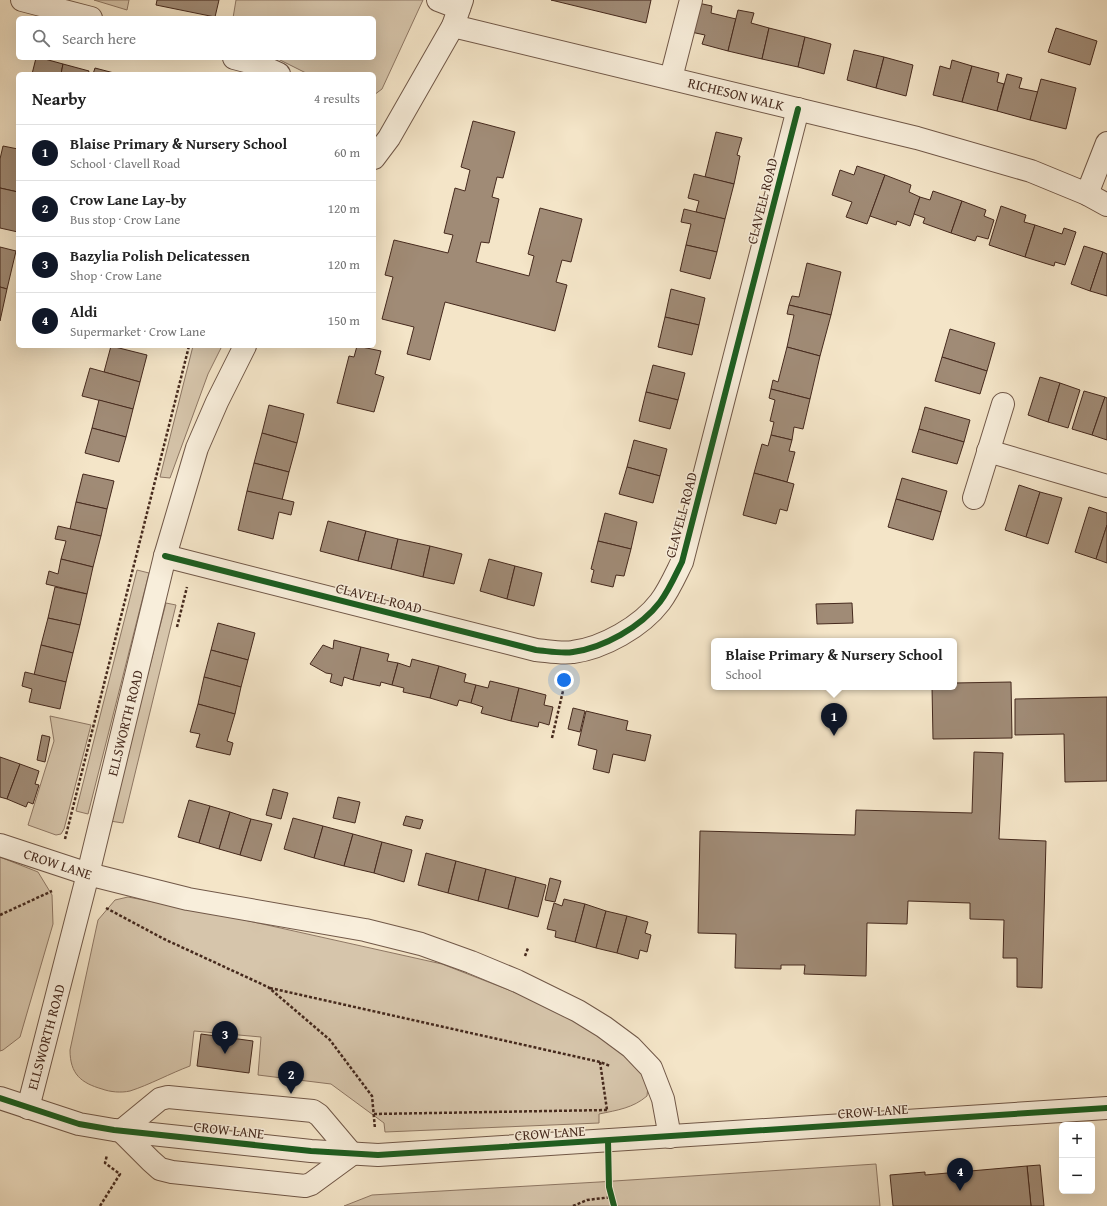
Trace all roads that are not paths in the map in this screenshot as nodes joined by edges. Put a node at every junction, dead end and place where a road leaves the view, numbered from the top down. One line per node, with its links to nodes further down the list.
1 (22, 0): 4 (street)
2 (438, 0): 5 (street, RICHESON WALK)
3 (691, 0): 9 (street)
4 (52, 3): 6 (street)
5 (458, 11): 9 (street, RICHESON WALK); 11 (street)
6 (86, 16)
7 (242, 60): 8 (street)
8 (275, 72)
9 (671, 78): 10 (street, RICHESON WALK)
10 (798, 109): 14 (street, RICHESON WALK); 21 (street, CLAVELL ROAD)
11 (381, 133): 13 (street)
12 (1107, 143): 14 (street)
13 (376, 151)
14 (1087, 194): 15 (street, RICHESON WALK)
15 (1107, 205)
16 (244, 348): 21 (street, ELLSWORTH ROAD)
17 (1002, 404): 18 (street)
18 (988, 451): 19 (street); 20 (street)
19 (1107, 486)
20 (974, 498)
21 (165, 556): 23 (street, ELLSWORTH ROAD)
22 (0, 845): 23 (street, CROW LANE)
23 (88, 874): 25 (street, ELLSWORTH ROAD); 28 (street, CROW LANE)
24 (0, 1098): 25 (street, CROW LANE)
25 (28, 1108): 27 (street, CROW LANE)
26 (1107, 1108): 28 (street, CROW LANE)
27 (118, 1130): 29 (street, CROW LANE); 29 (street); 29 (street)
28 (670, 1137): 29 (street, CROW LANE)
29 (352, 1154)

